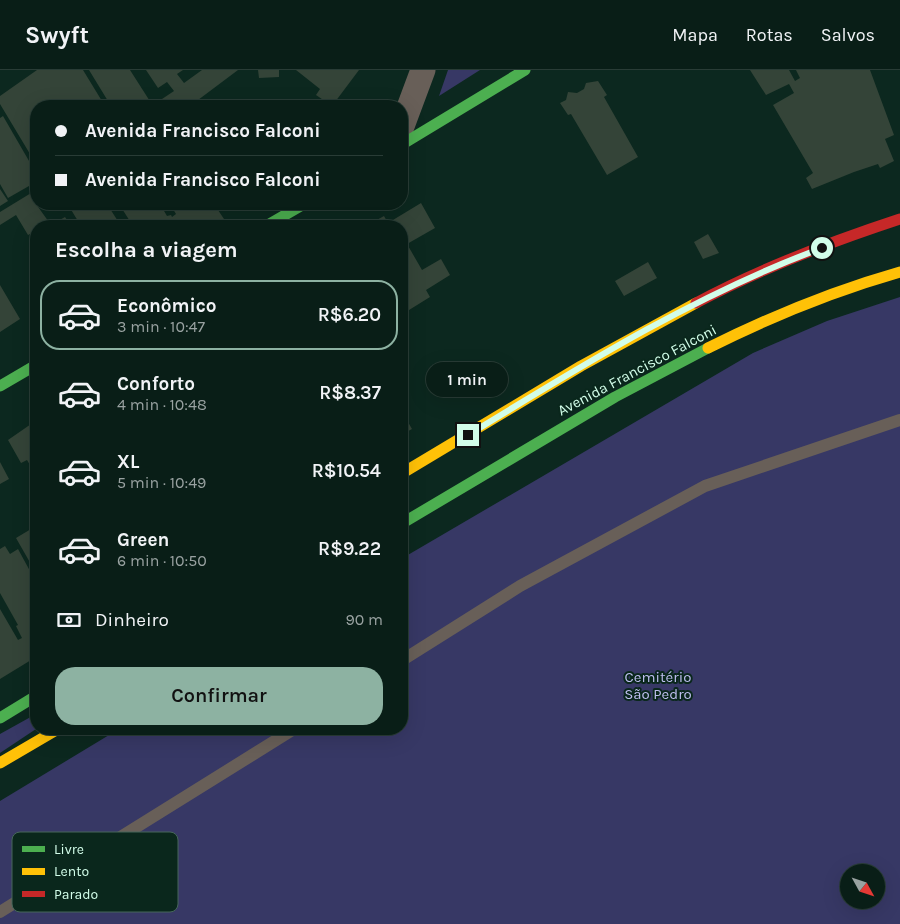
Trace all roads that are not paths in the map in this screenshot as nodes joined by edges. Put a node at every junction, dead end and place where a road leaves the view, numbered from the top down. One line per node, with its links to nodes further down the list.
1 (423, 70): 3 (street)
2 (525, 70): 4 (main road)
3 (408, 110)
4 (408, 141)
5 (294, 210): 7 (main road)
6 (900, 219): 12 (main road, Avenida Francisco Falconi)
7 (276, 220)
8 (900, 272): 13 (main road, Avenida Francisco Falconi)
9 (30, 368): 10 (main road)
10 (0, 386)
11 (900, 420): 14 (lane)
12 (408, 470)
13 (408, 520)
14 (408, 657)
15 (30, 700): 16 (main road)
16 (0, 718)
17 (48, 735): 19 (main road)
18 (284, 735): 20 (lane)
19 (0, 763)
20 (129, 832)
21 (12, 905): 22 (lane)
22 (0, 912)

